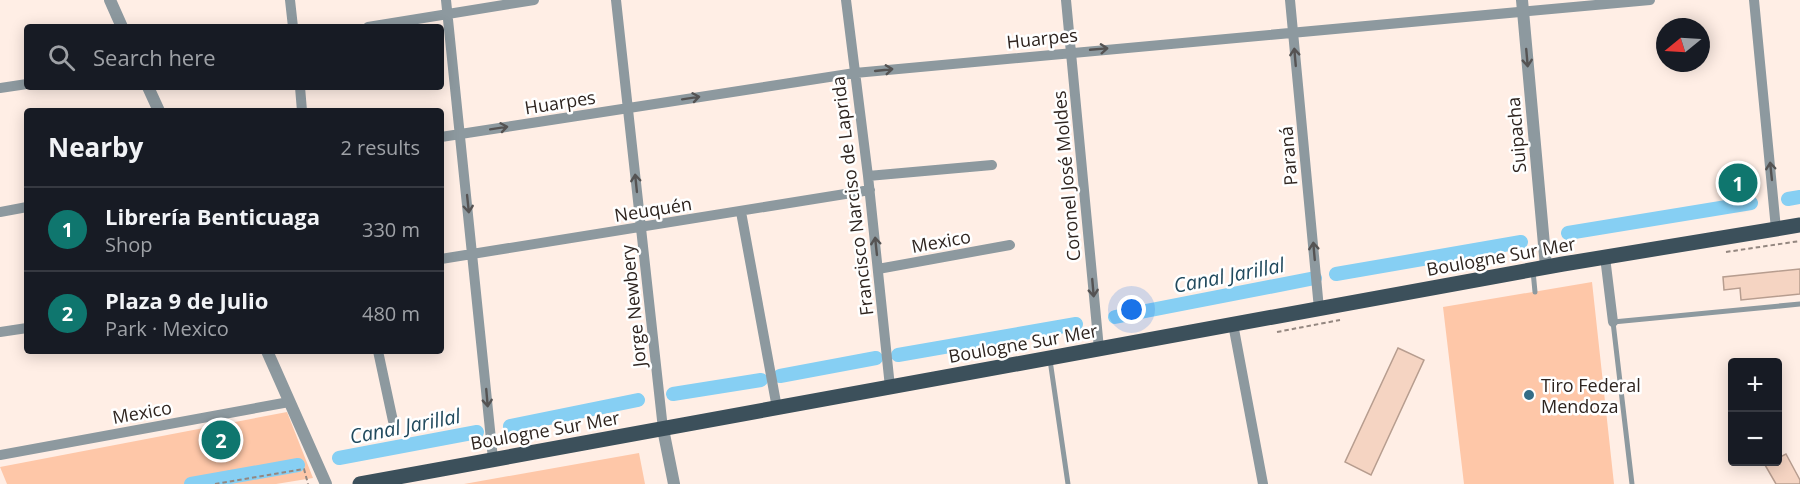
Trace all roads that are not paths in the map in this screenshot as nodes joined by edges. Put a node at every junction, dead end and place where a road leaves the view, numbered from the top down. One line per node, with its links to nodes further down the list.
1 (110, 0): 13 (street)
2 (291, 0): 14 (street)
3 (446, 0): 12 (street)
4 (534, 0): 12 (street)
5 (616, 0): 25 (street, Jorge Newbery)
6 (846, 0): 18 (street, Francisco Narciso de Laprida)
7 (1066, 0): 17 (street, Coronel José Moldes)
8 (1290, 0): 16 (street, Paraná)
9 (1650, 0): 11 (street, Huarpes)
10 (1754, 0): 36 (street, one-way to 10)
11 (1522, 6): 16 (street, Huarpes); 41 (street, Suipacha, one-way to 41)
12 (448, 14): 15 (street); 26 (street)
13 (121, 24)
14 (293, 24)
15 (386, 24)
16 (1293, 31): 17 (street, Huarpes, one-way to 16); 45 (street, Paraná, one-way to 16)
17 (1071, 52): 18 (street, Huarpes, one-way to 17); 50 (street, Coronel José Moldes, one-way to 50)
18 (855, 73): 25 (street, Huarpes, one-way to 18); 29 (street, Francisco Narciso de Laprida)
19 (24, 84): 20 (street)
20 (0, 88)
21 (149, 90): 23 (street)
22 (300, 90): 24 (street)
23 (158, 108)
24 (302, 108)
25 (628, 108): 26 (street, Huarpes, one-way to 25); 35 (street, Jorge Newbery, one-way to 25)
26 (460, 134): 27 (street, Huarpes); 38 (street, one-way to 38)
27 (444, 137)
28 (992, 165): 29 (street)
29 (868, 176): 30 (street, Francisco Narciso de Laprida)
30 (870, 190): 33 (street, Neuquén); 42 (street, Francisco Narciso de Laprida, one-way to 30)
31 (24, 208): 32 (street)
32 (0, 212)
33 (741, 212): 35 (street, Neuquén); 56 (street)
34 (1800, 225): 36 (main road, Boulogne Sur Mer)
35 (641, 228): 38 (street, Neuquén); 58 (street, Jorge Newbery)
36 (1776, 229): 39 (main road, Boulogne Sur Mer)
37 (1010, 245): 42 (street, Mexico)
38 (473, 254): 40 (street, Neuquén); 60 (street, one-way to 60)
39 (1605, 257): 41 (main road, Boulogne Sur Mer); 46 (street)
40 (444, 259)
41 (1540, 268): 43 (lane); 45 (main road, Boulogne Sur Mer)
42 (878, 269): 54 (street, Francisco Narciso de Laprida)
43 (1535, 292)
44 (1800, 304): 46 (lane)
45 (1319, 309): 47 (main road, Boulogne Sur Mer)
46 (1613, 322): 67 (lane)
47 (1233, 324): 50 (main road, Boulogne Sur Mer); 66 (street)
48 (24, 329): 49 (street)
49 (0, 333)
50 (1099, 349): 53 (main road, Boulogne Sur Mer)
51 (268, 354): 55 (street)
52 (379, 354): 57 (street)
53 (1050, 358): 54 (main road, Boulogne Sur Mer); 65 (lane)
54 (890, 387): 56 (main road, Boulogne Sur Mer)
55 (289, 402): 59 (street, Mexico); 62 (street)
56 (777, 408): 58 (main road, Boulogne Sur Mer)
57 (393, 422)
58 (663, 429): 60 (main road, Boulogne Sur Mer); 64 (street)
59 (0, 455)
60 (493, 459): 61 (main road, Boulogne Sur Mer)
61 (409, 479): 63 (main road, Boulogne Sur Mer)
62 (326, 484)
63 (360, 484)
64 (674, 484)
65 (1068, 484)
66 (1263, 484)
67 (1632, 484)

